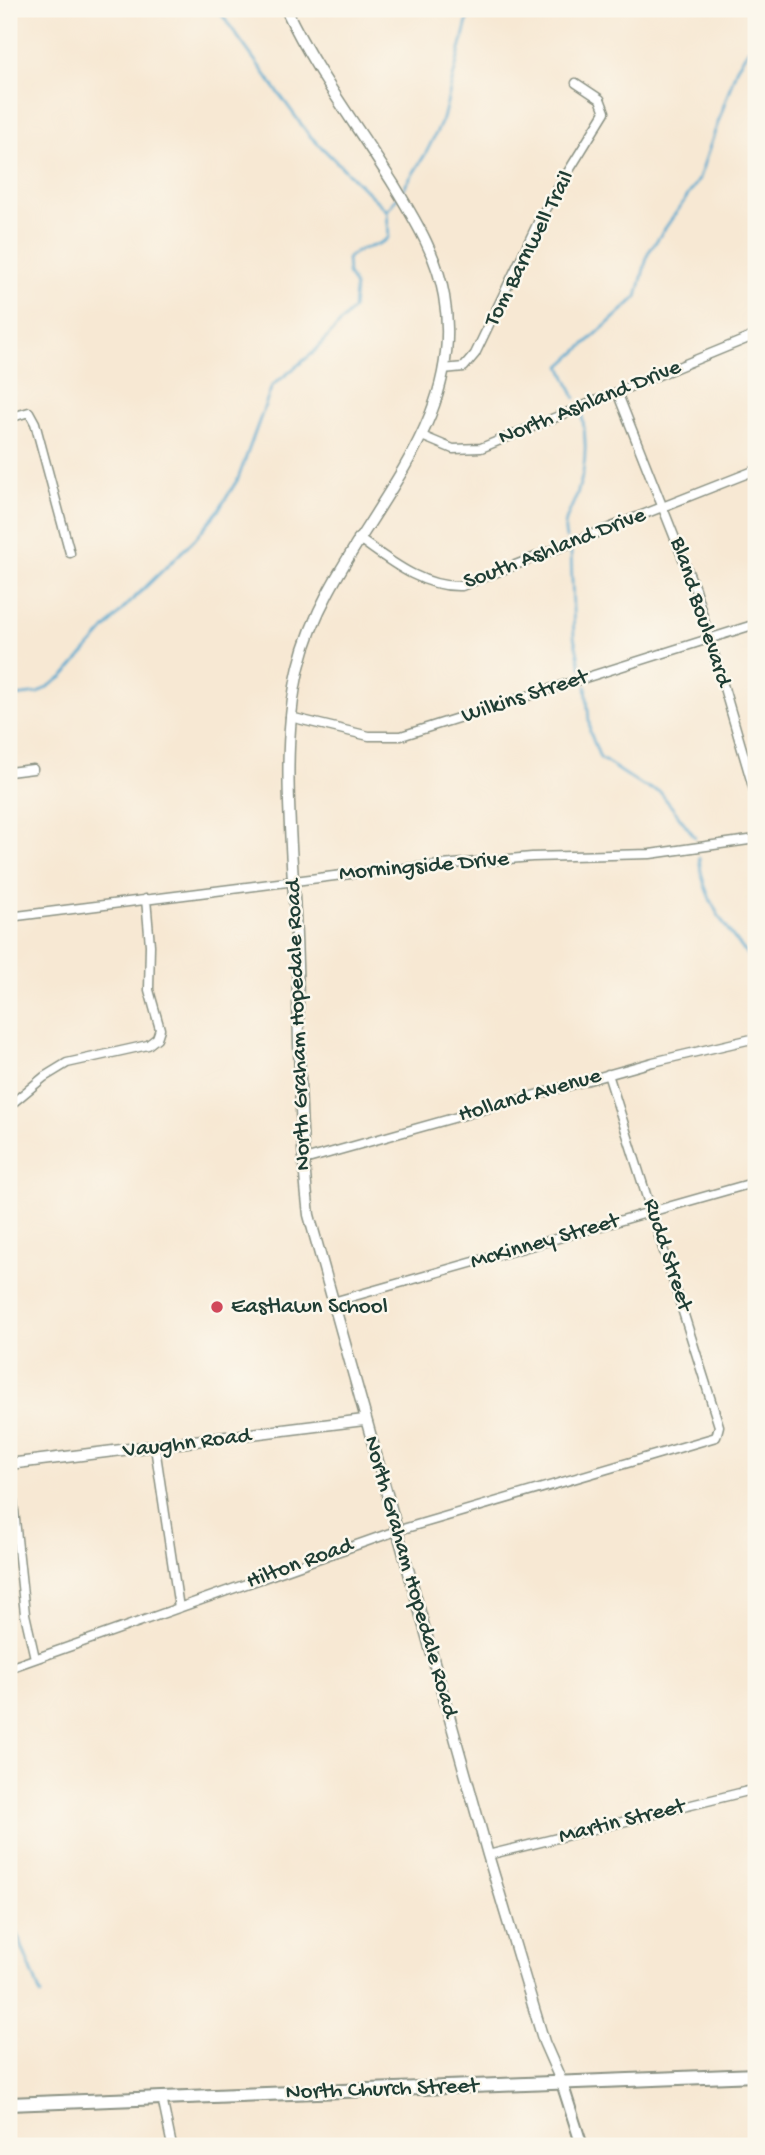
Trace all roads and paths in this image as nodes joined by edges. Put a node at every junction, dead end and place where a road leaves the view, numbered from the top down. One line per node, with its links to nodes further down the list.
1 (286, 9): 4 (street, North Graham Hopedale Road)
2 (576, 83): 4 (street, Tom Barnwell Trail)
3 (756, 335): 5 (street, North Ashland Drive)
4 (443, 369): 7 (street, North Graham Hopedale Road)
5 (617, 392): 7 (street, North Ashland Drive); 9 (street, Bland Boulevard)
6 (9, 418): 11 (street)
7 (422, 436): 10 (street, North Graham Hopedale Road)
8 (756, 470): 9 (street, South Ashland Drive)
9 (664, 507): 10 (street, South Ashland Drive); 13 (street, Bland Boulevard)
10 (358, 538): 14 (street, North Graham Hopedale Road)
11 (71, 553)
12 (756, 624): 13 (street, Wilkins Street)
13 (710, 639): 14 (street, Wilkins Street); 17 (street, Bland Boulevard)
14 (290, 717): 19 (street, North Graham Hopedale Road)
15 (33, 769): 16 (street)
16 (9, 772)
17 (756, 797)
18 (756, 839): 19 (street, Morningside Drive)
19 (294, 880): 20 (street, Morningside Drive); 25 (street, North Graham Hopedale Road)
20 (146, 899): 21 (street, Morningside Drive); 24 (street)
21 (9, 916)
22 (756, 1038): 23 (street, Holland Avenue)
23 (608, 1074): 25 (street, Holland Avenue); 27 (street, Rudd Street)
24 (9, 1106)
25 (304, 1160): 28 (street, North Graham Hopedale Road)
26 (756, 1182): 27 (street, McKinney Street)
27 (653, 1212): 28 (street, McKinney Street); 30 (street, Rudd Street)
28 (333, 1302): 29 (street, North Graham Hopedale Road)
29 (364, 1420): 31 (street, Vaughn Road); 33 (street, North Graham Hopedale Road)
30 (716, 1437): 33 (street, Hilton Road)
31 (155, 1447): 32 (street, Vaughn Road); 34 (street)
32 (9, 1464): 35 (street)
33 (396, 1531): 34 (street, Hilton Road); 38 (street, North Graham Hopedale Road)
34 (179, 1608): 35 (street, Hilton Road)
35 (35, 1658): 36 (street, Hilton Road)
36 (9, 1668)
37 (756, 1789): 38 (street, Martin Street)
38 (488, 1855): 40 (street, North Graham Hopedale Road)
39 (756, 2075): 40 (main road, North Church Street)
40 (562, 2082): 41 (main road, North Church Street); 44 (main road)
41 (162, 2098): 42 (main road, North Church Street); 43 (street)
42 (9, 2104)
43 (172, 2146)
44 (582, 2146)

